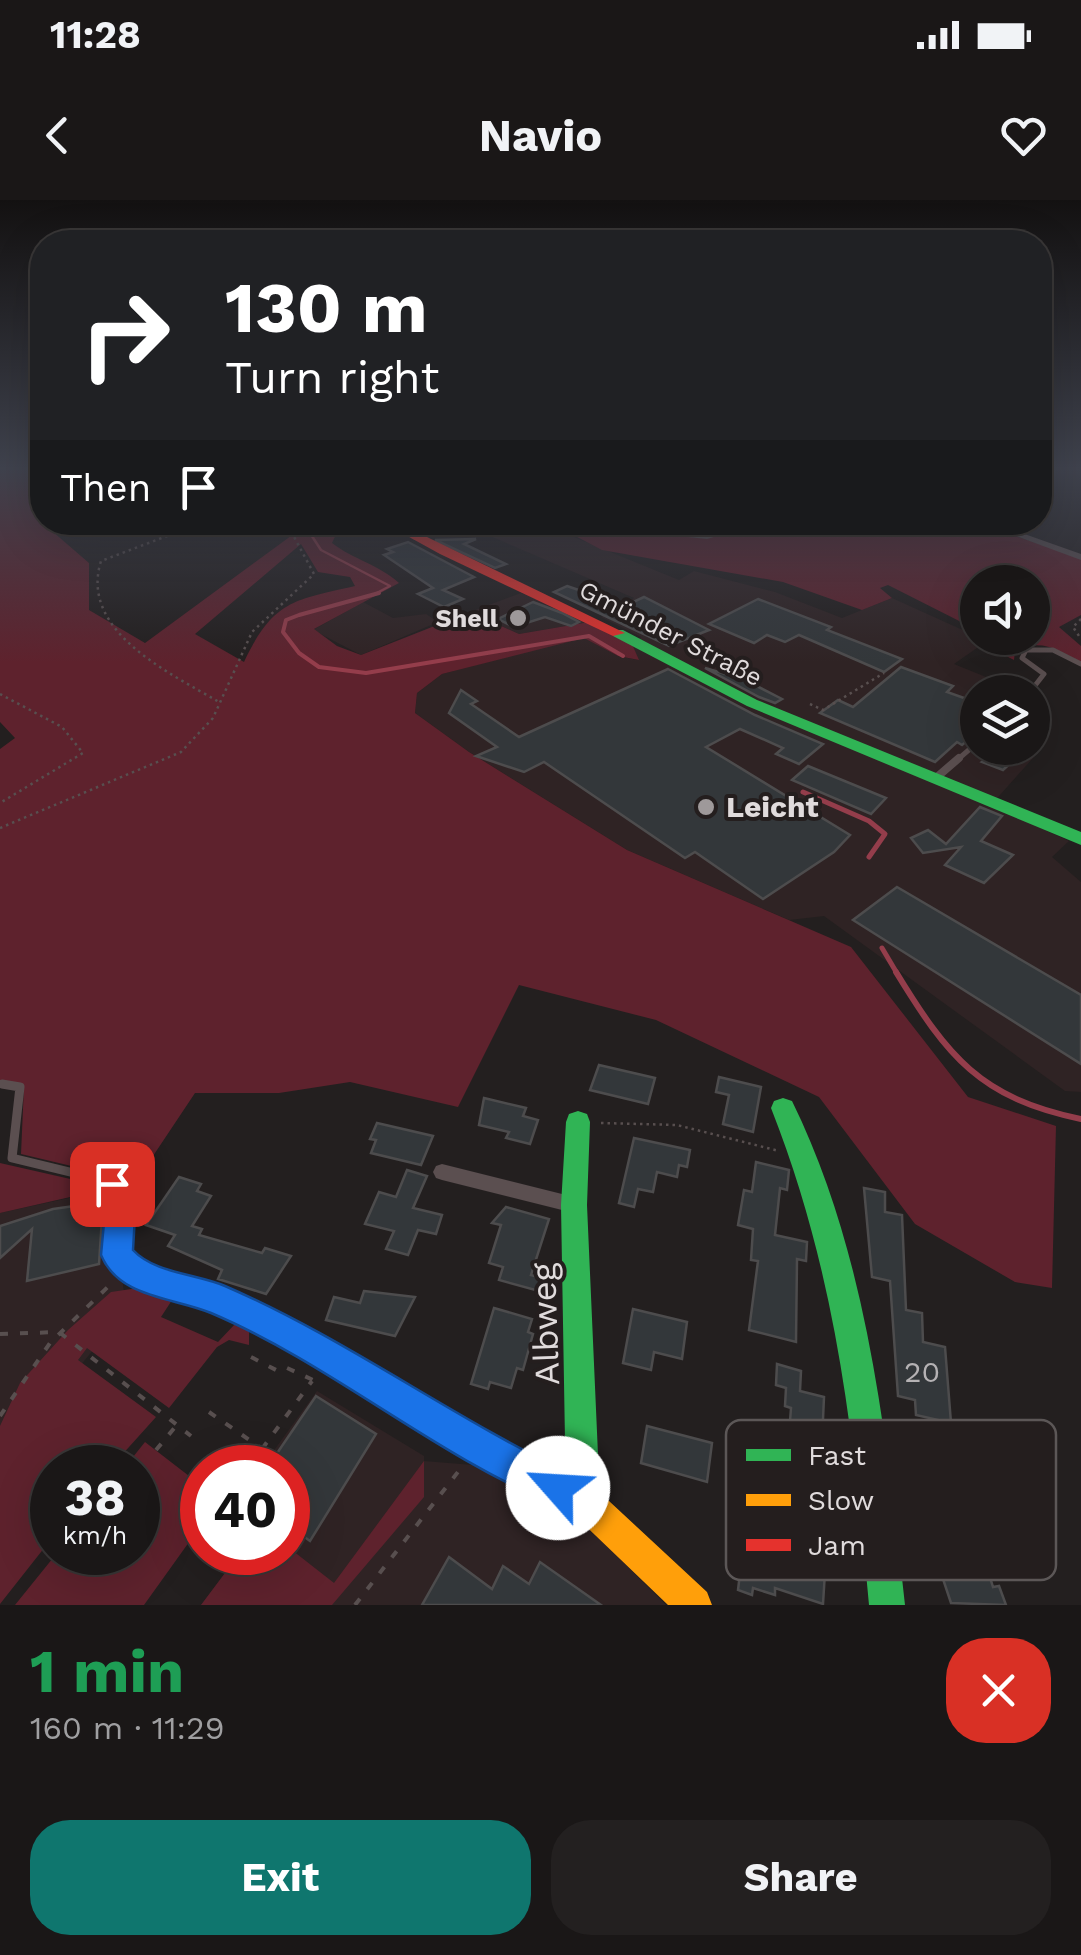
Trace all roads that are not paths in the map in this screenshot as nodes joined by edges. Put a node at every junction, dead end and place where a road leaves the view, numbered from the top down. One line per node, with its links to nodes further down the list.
1 (409, 535): 6 (street, Gmünder Straße)
2 (428, 535): 6 (street)
3 (671, 535): 4 (street)
4 (698, 535)
5 (1018, 535): 7 (street)
6 (414, 538): 11 (street, Gmünder Straße)
7 (1081, 558)
8 (1081, 664): 9 (lane)
9 (1041, 675)
10 (960, 757): 11 (lane)
11 (937, 777): 12 (street, Gmünder Straße)
12 (1081, 839)
13 (2, 1084): 18 (lane)
14 (783, 1108): 19 (street)
15 (578, 1122): 17 (street, Albweg)
16 (442, 1172): 17 (street)
17 (574, 1205): 20 (street, Albweg)
18 (132, 1272): 20 (street)
19 (864, 1420)
20 (583, 1500): 22 (street)
21 (884, 1580): 23 (street)
22 (694, 1605)
23 (887, 1605)

